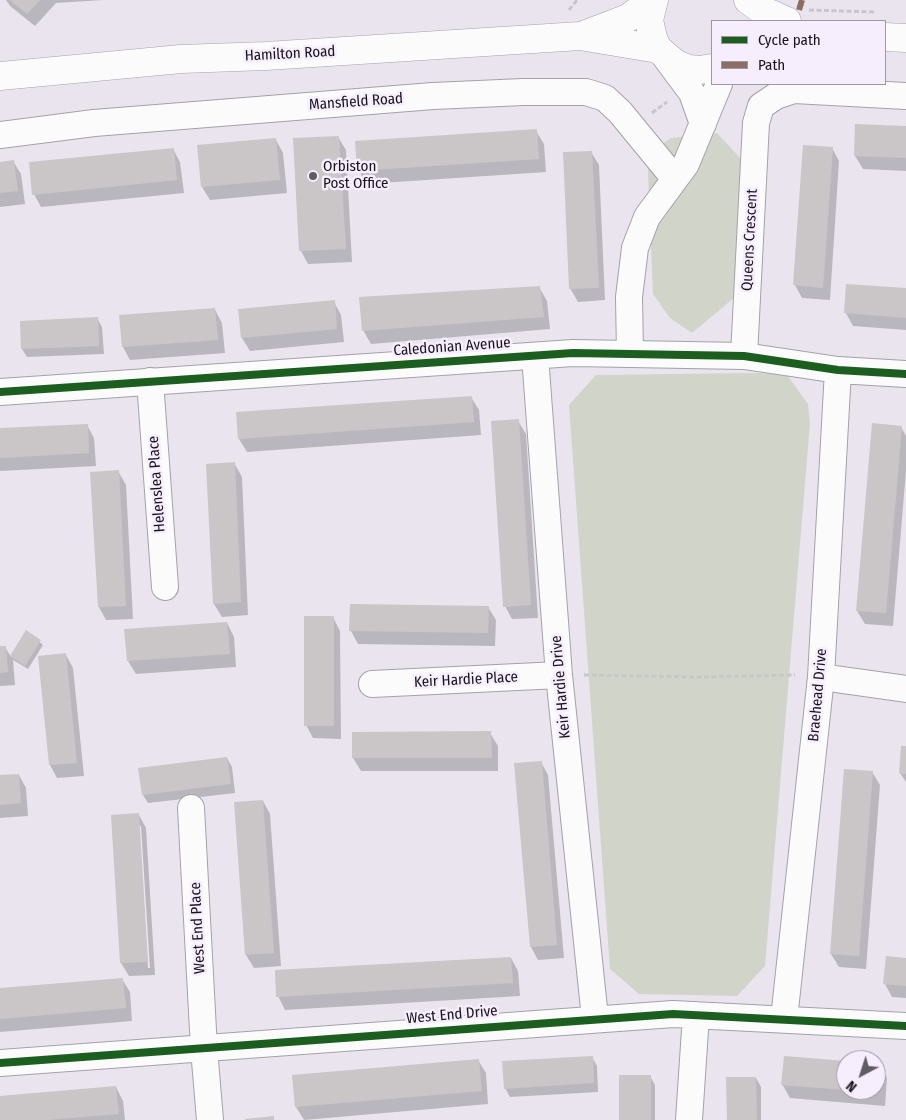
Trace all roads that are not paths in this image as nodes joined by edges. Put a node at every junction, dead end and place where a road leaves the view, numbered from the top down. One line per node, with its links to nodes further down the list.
1 (654, 0): 6 (main road, Hamilton Road); 8 (main road)
2 (746, 0): 3 (main road); 4 (main road)
3 (793, 16)
4 (748, 20)
5 (886, 28): 7 (main road)
6 (580, 36): 8 (main road, Hamilton Road); 10 (main road, Hamilton Road)
7 (906, 38)
8 (662, 53): 9 (main road, Hamilton Road); 13 (street)
9 (711, 68)
10 (0, 76)
11 (719, 85): 13 (street)
12 (906, 96): 18 (street, Queens Crescent)
13 (702, 124): 15 (street)
14 (0, 135): 15 (street, Mansfield Road)
15 (675, 179): 16 (street)
16 (630, 354): 17 (street, Caledonian Avenue); 18 (street, Caledonian Avenue)
17 (535, 356): 21 (street, Caledonian Avenue); 25 (street, Keir Hardie Drive)
18 (744, 356): 19 (street, Caledonian Avenue)
19 (838, 370): 20 (street, Caledonian Avenue); 24 (street, Braehead Drive)
20 (906, 374)
21 (150, 381): 22 (street, Caledonian Avenue); 23 (street, Helenslea Place)
22 (0, 392)
23 (165, 587)
24 (822, 671): 27 (street); 31 (street, Braehead Drive)
25 (560, 675): 26 (street, Keir Hardie Place); 30 (street, Keir Hardie Drive)
26 (372, 684)
27 (906, 689)
28 (191, 808): 33 (street, West End Place)
29 (696, 1015): 30 (street, West End Drive); 31 (street, West End Drive); 36 (street)
30 (595, 1018): 33 (street, West End Drive)
31 (784, 1019): 32 (street, West End Drive)
32 (906, 1026)
33 (204, 1048): 34 (street, West End Drive); 35 (street, West End Place)
34 (0, 1062)
35 (210, 1120)
36 (690, 1120)

